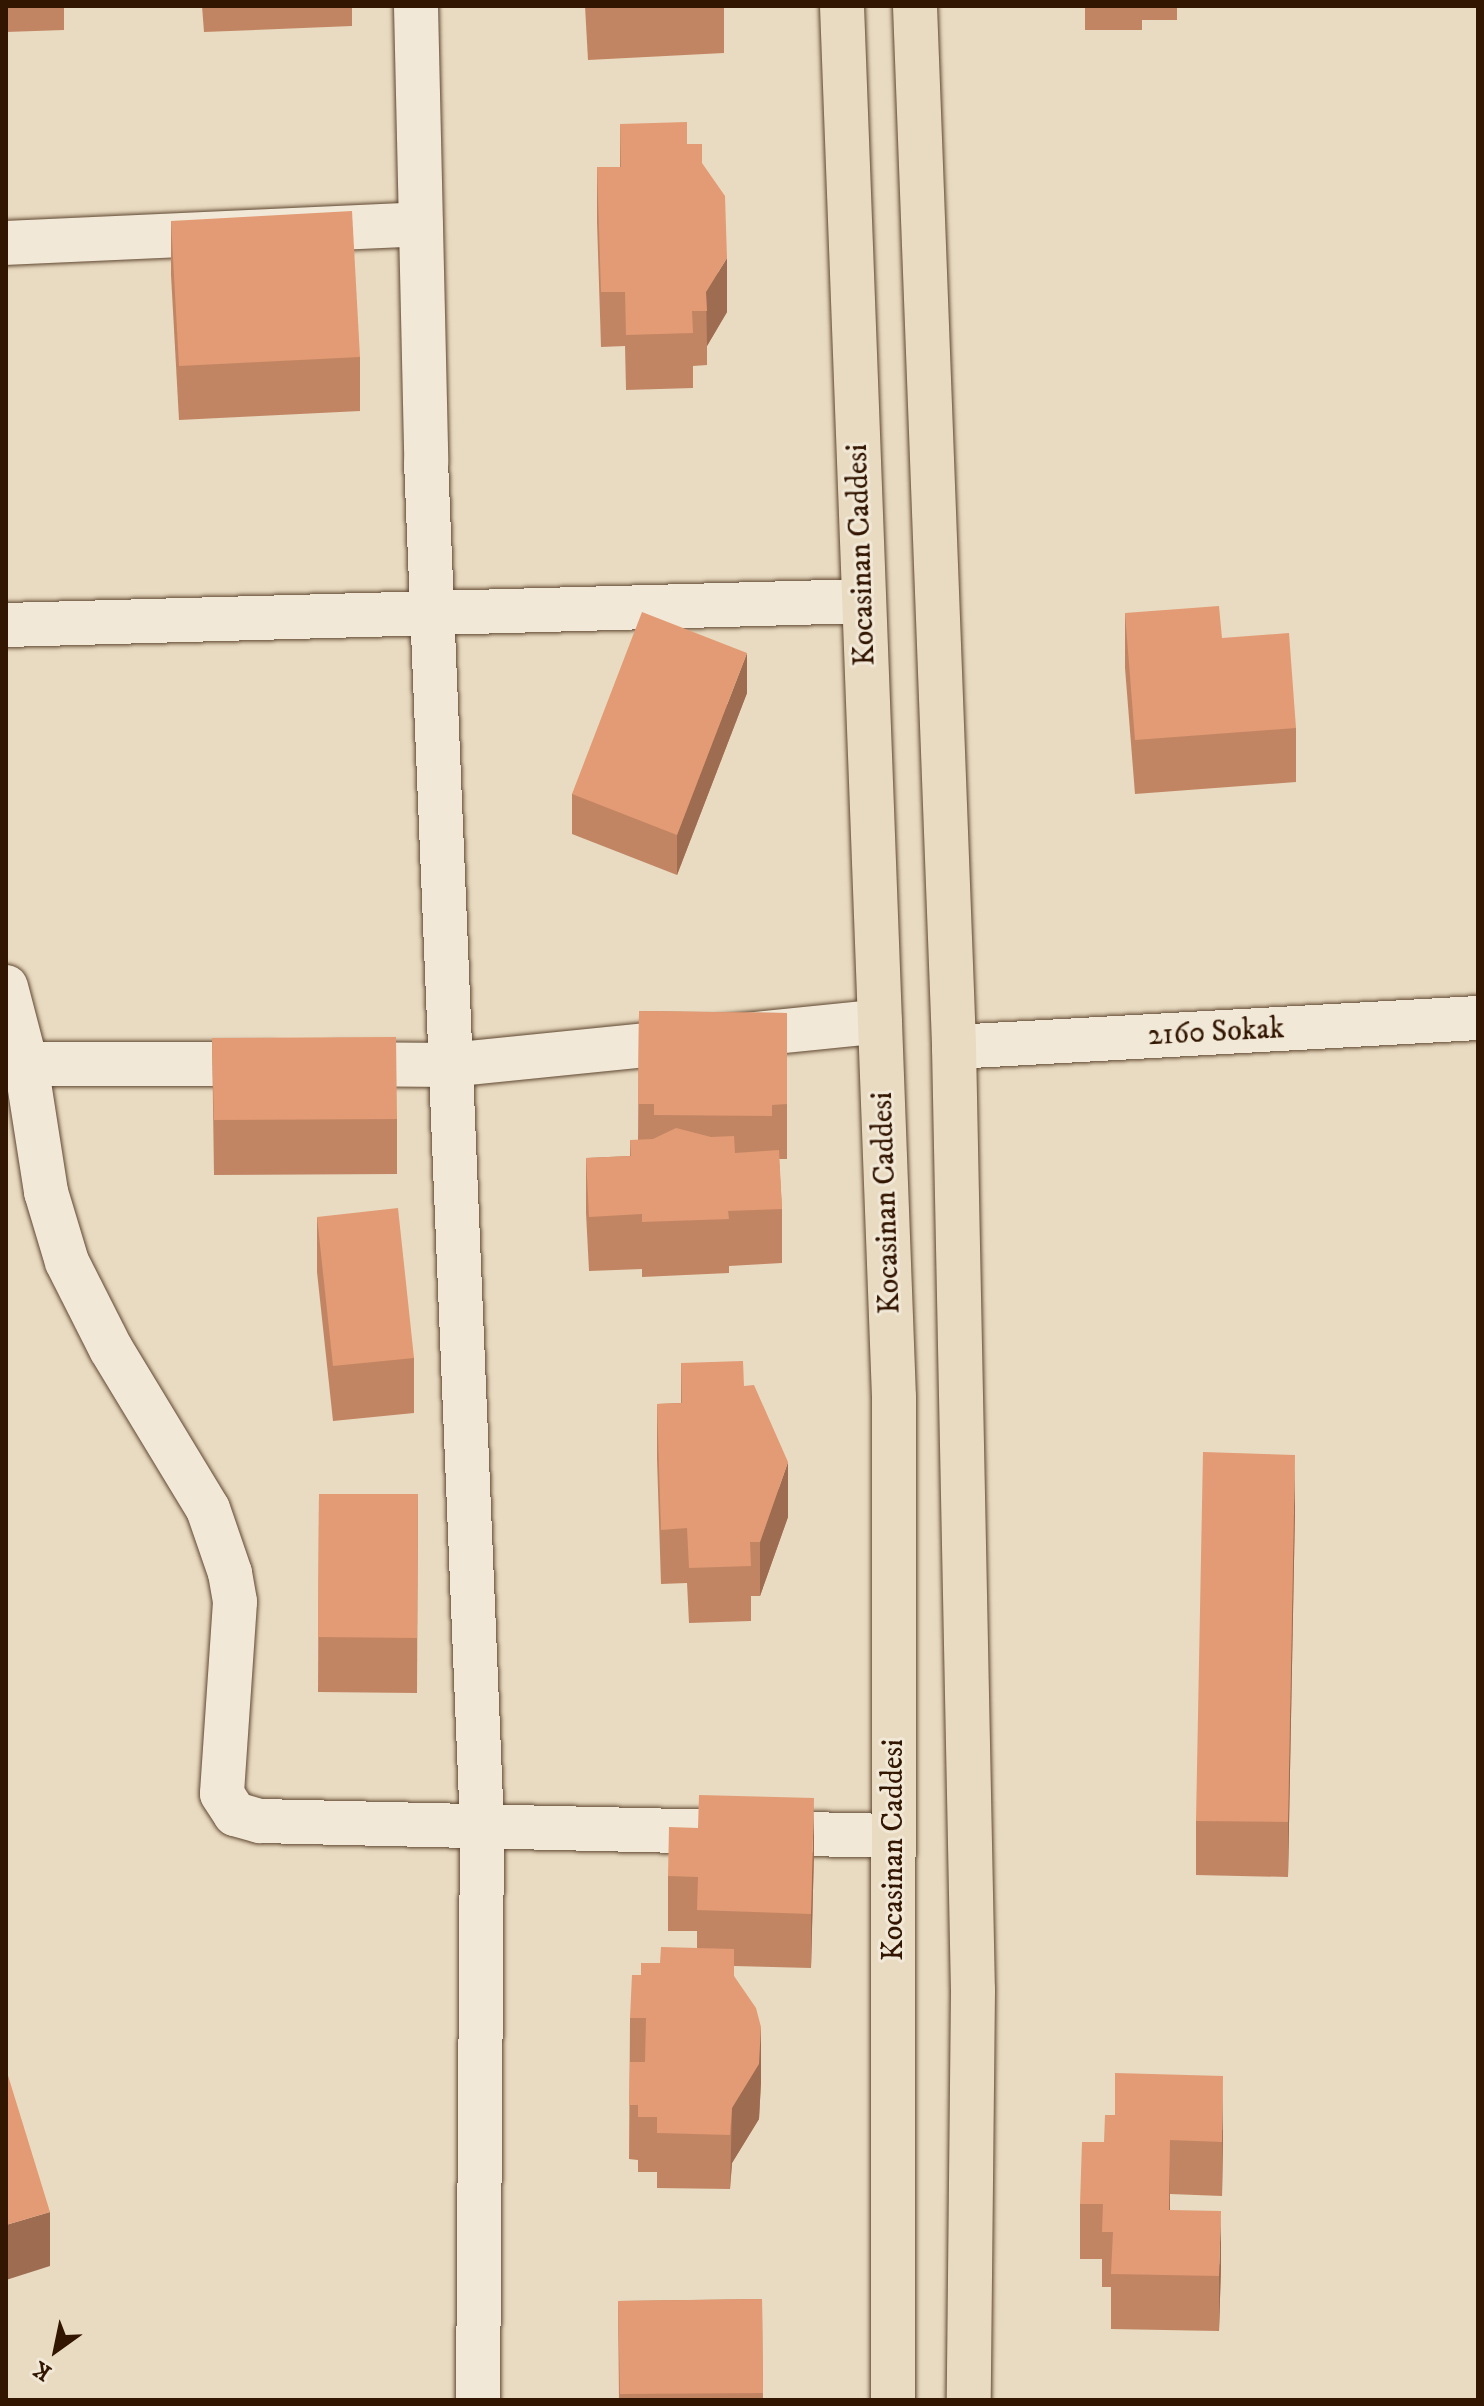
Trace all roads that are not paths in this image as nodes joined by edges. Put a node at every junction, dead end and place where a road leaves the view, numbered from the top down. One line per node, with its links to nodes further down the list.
1 (416, 6): 4 (street)
2 (842, 6): 6 (main road, Kocasinan Caddesi)
3 (915, 6): 12 (main road)
4 (421, 224): 5 (street); 7 (street)
5 (6, 243)
6 (864, 601): 7 (street); 11 (main road, Kocasinan Caddesi)
7 (432, 609): 8 (street); 14 (street)
8 (6, 625)
9 (6, 987): 13 (street)
10 (1478, 1018): 12 (street, 2160 Sokak)
11 (880, 1021): 14 (street); 16 (main road, Kocasinan Caddesi)
12 (954, 1047): 19 (main road)
13 (26, 1064): 14 (street); 15 (street)
14 (450, 1065): 15 (street)
15 (482, 1827): 16 (street); 17 (street)
16 (894, 1836): 18 (main road, Kocasinan Caddesi)
17 (478, 2400)
18 (893, 2400)
19 (969, 2400)

